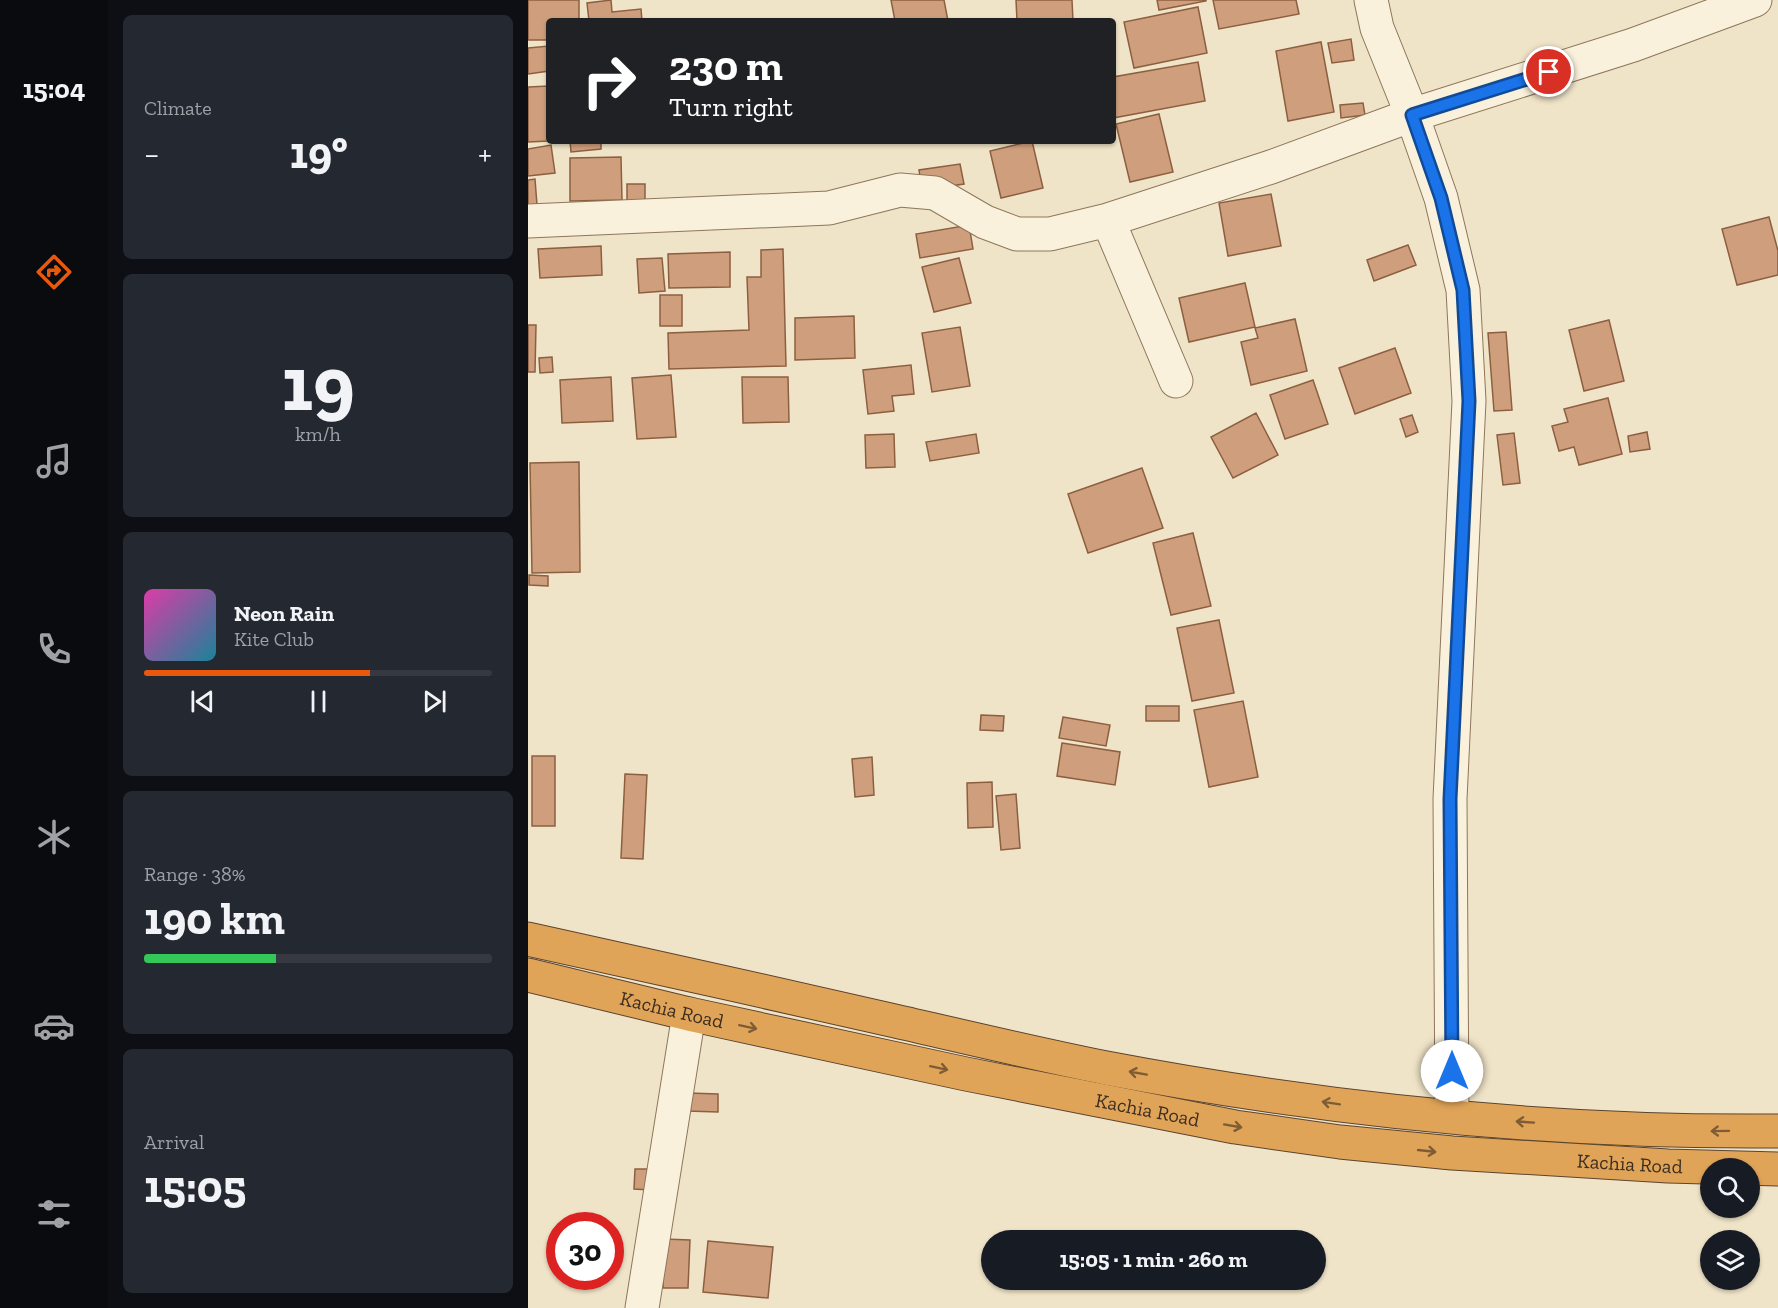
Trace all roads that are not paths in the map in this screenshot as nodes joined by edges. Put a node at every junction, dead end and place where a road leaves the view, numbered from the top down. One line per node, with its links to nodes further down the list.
1 (1371, 0): 3 (street)
2 (1755, 0): 3 (street)
3 (1412, 115): 4 (street); 12 (street)
4 (1108, 220): 5 (street); 6 (street)
5 (528, 221)
6 (1176, 381)
7 (528, 939): 8 (highway, Kachia Road)
8 (571, 948): 10 (highway); 12 (highway, Kachia Road, one-way to 8)
9 (528, 975): 10 (highway, Kachia Road)
10 (561, 982): 11 (highway, Kachia Road)
11 (689, 1014): 14 (highway, Kachia Road, one-way to 14); 15 (street)
12 (1452, 1116): 13 (highway, Kachia Road, one-way to 12)
13 (1778, 1131)
14 (1778, 1169)
15 (642, 1308)

